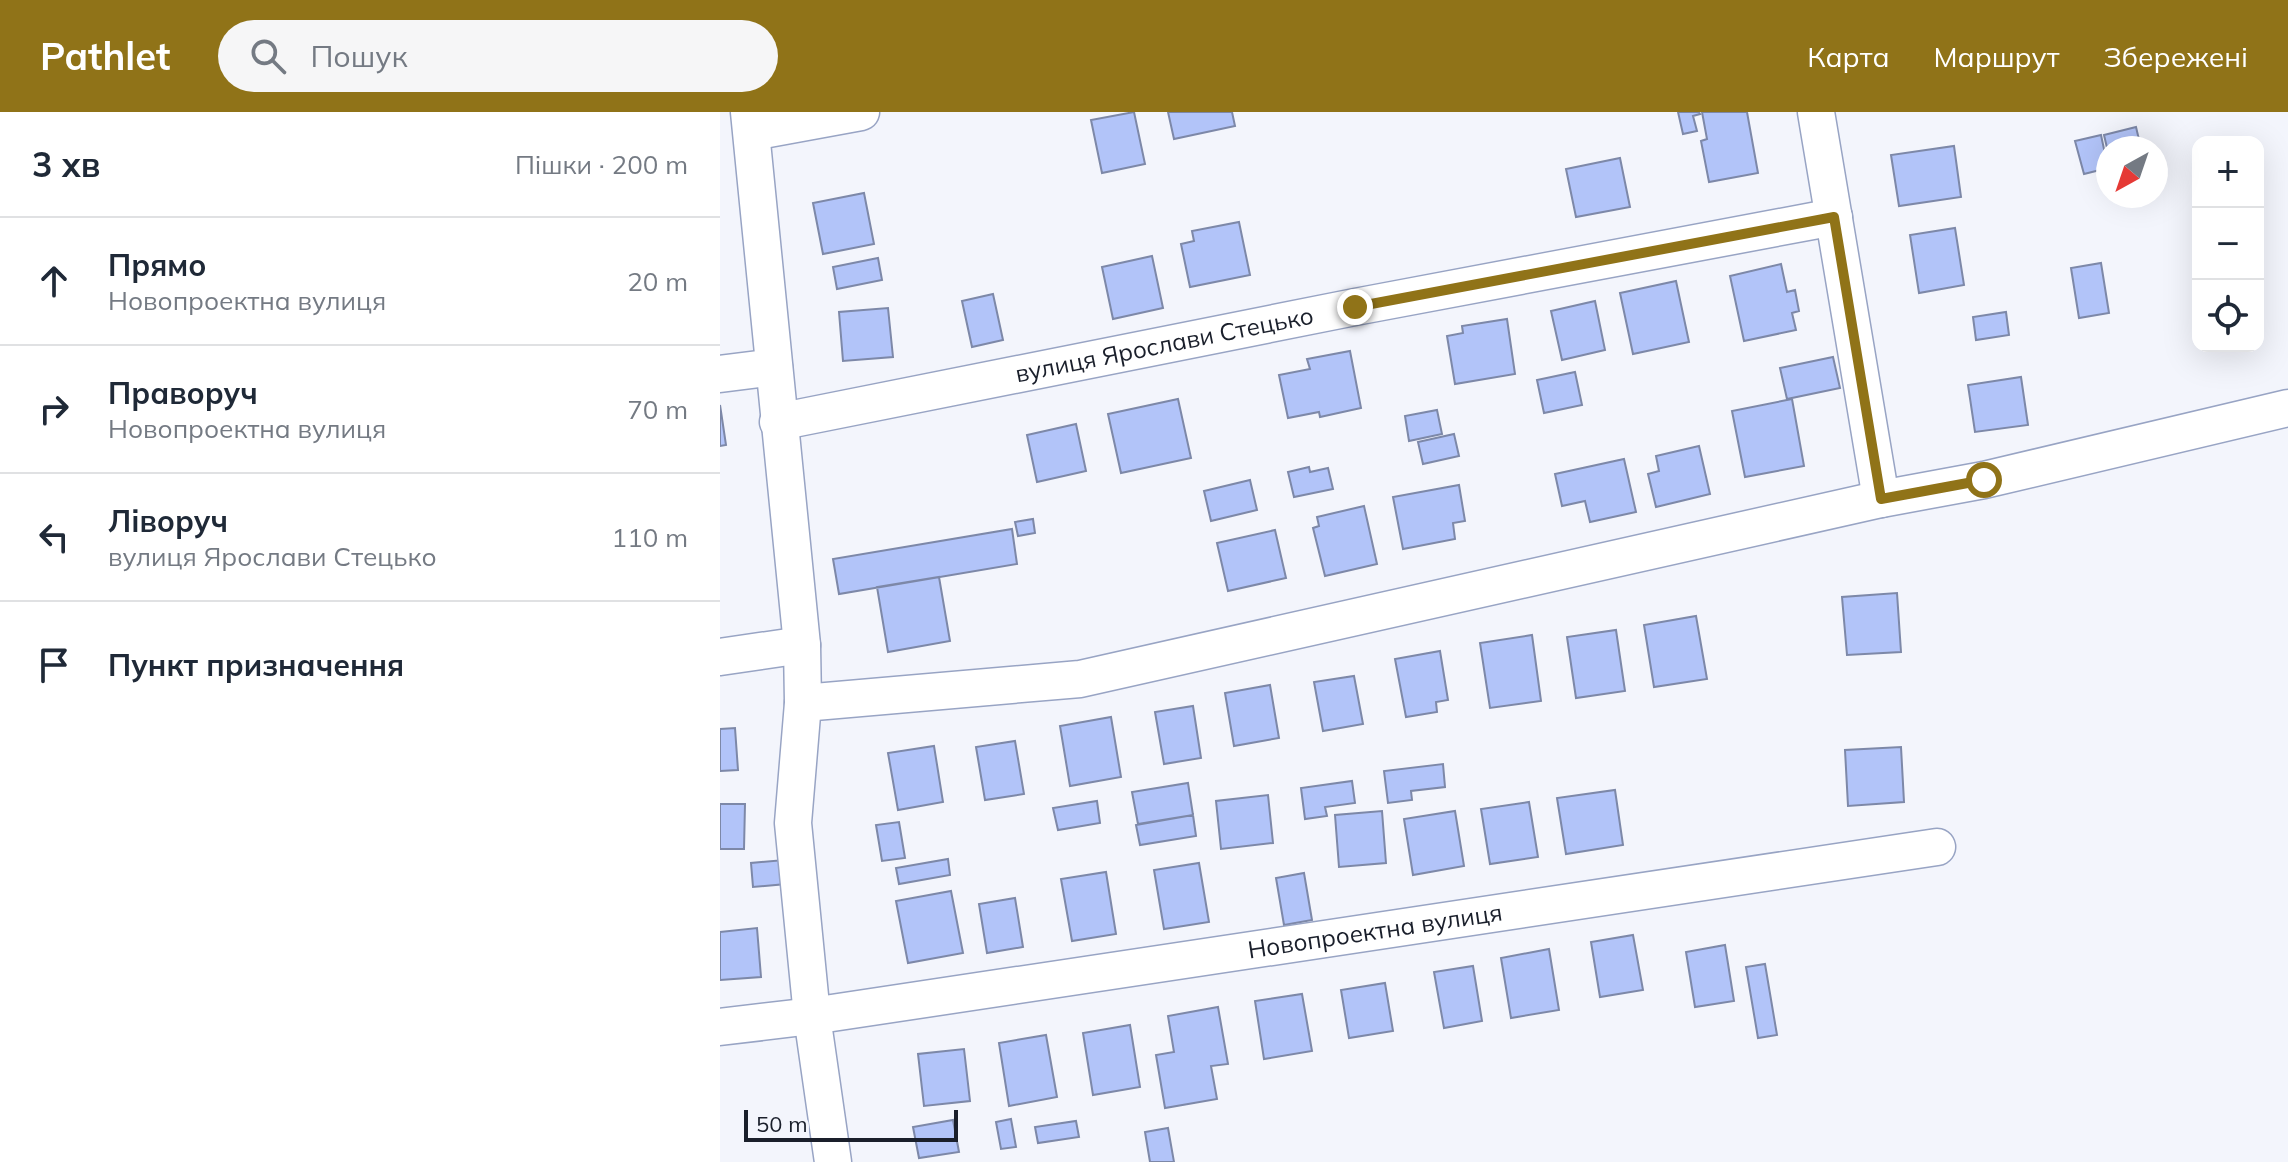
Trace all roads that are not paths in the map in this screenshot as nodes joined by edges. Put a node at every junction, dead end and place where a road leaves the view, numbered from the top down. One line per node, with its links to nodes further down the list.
1 (861, 112): 3 (street)
2 (1816, 112): 4 (street)
3 (751, 122): 5 (street)
4 (1834, 217): 8 (street, вулиця Ярослави Стецько); 9 (street)
5 (774, 367): 6 (street); 8 (street)
6 (720, 374)
7 (2288, 408): 9 (street)
8 (778, 422): 10 (street)
9 (1881, 499): 12 (street)
10 (802, 645): 11 (street); 12 (street)
11 (720, 657)
12 (803, 703): 14 (street)
13 (1937, 847): 14 (street, Новопроектна вулиця)
14 (812, 1016): 15 (street, Новопроектна вулиця); 16 (street)
15 (720, 1027)
16 (833, 1162)

